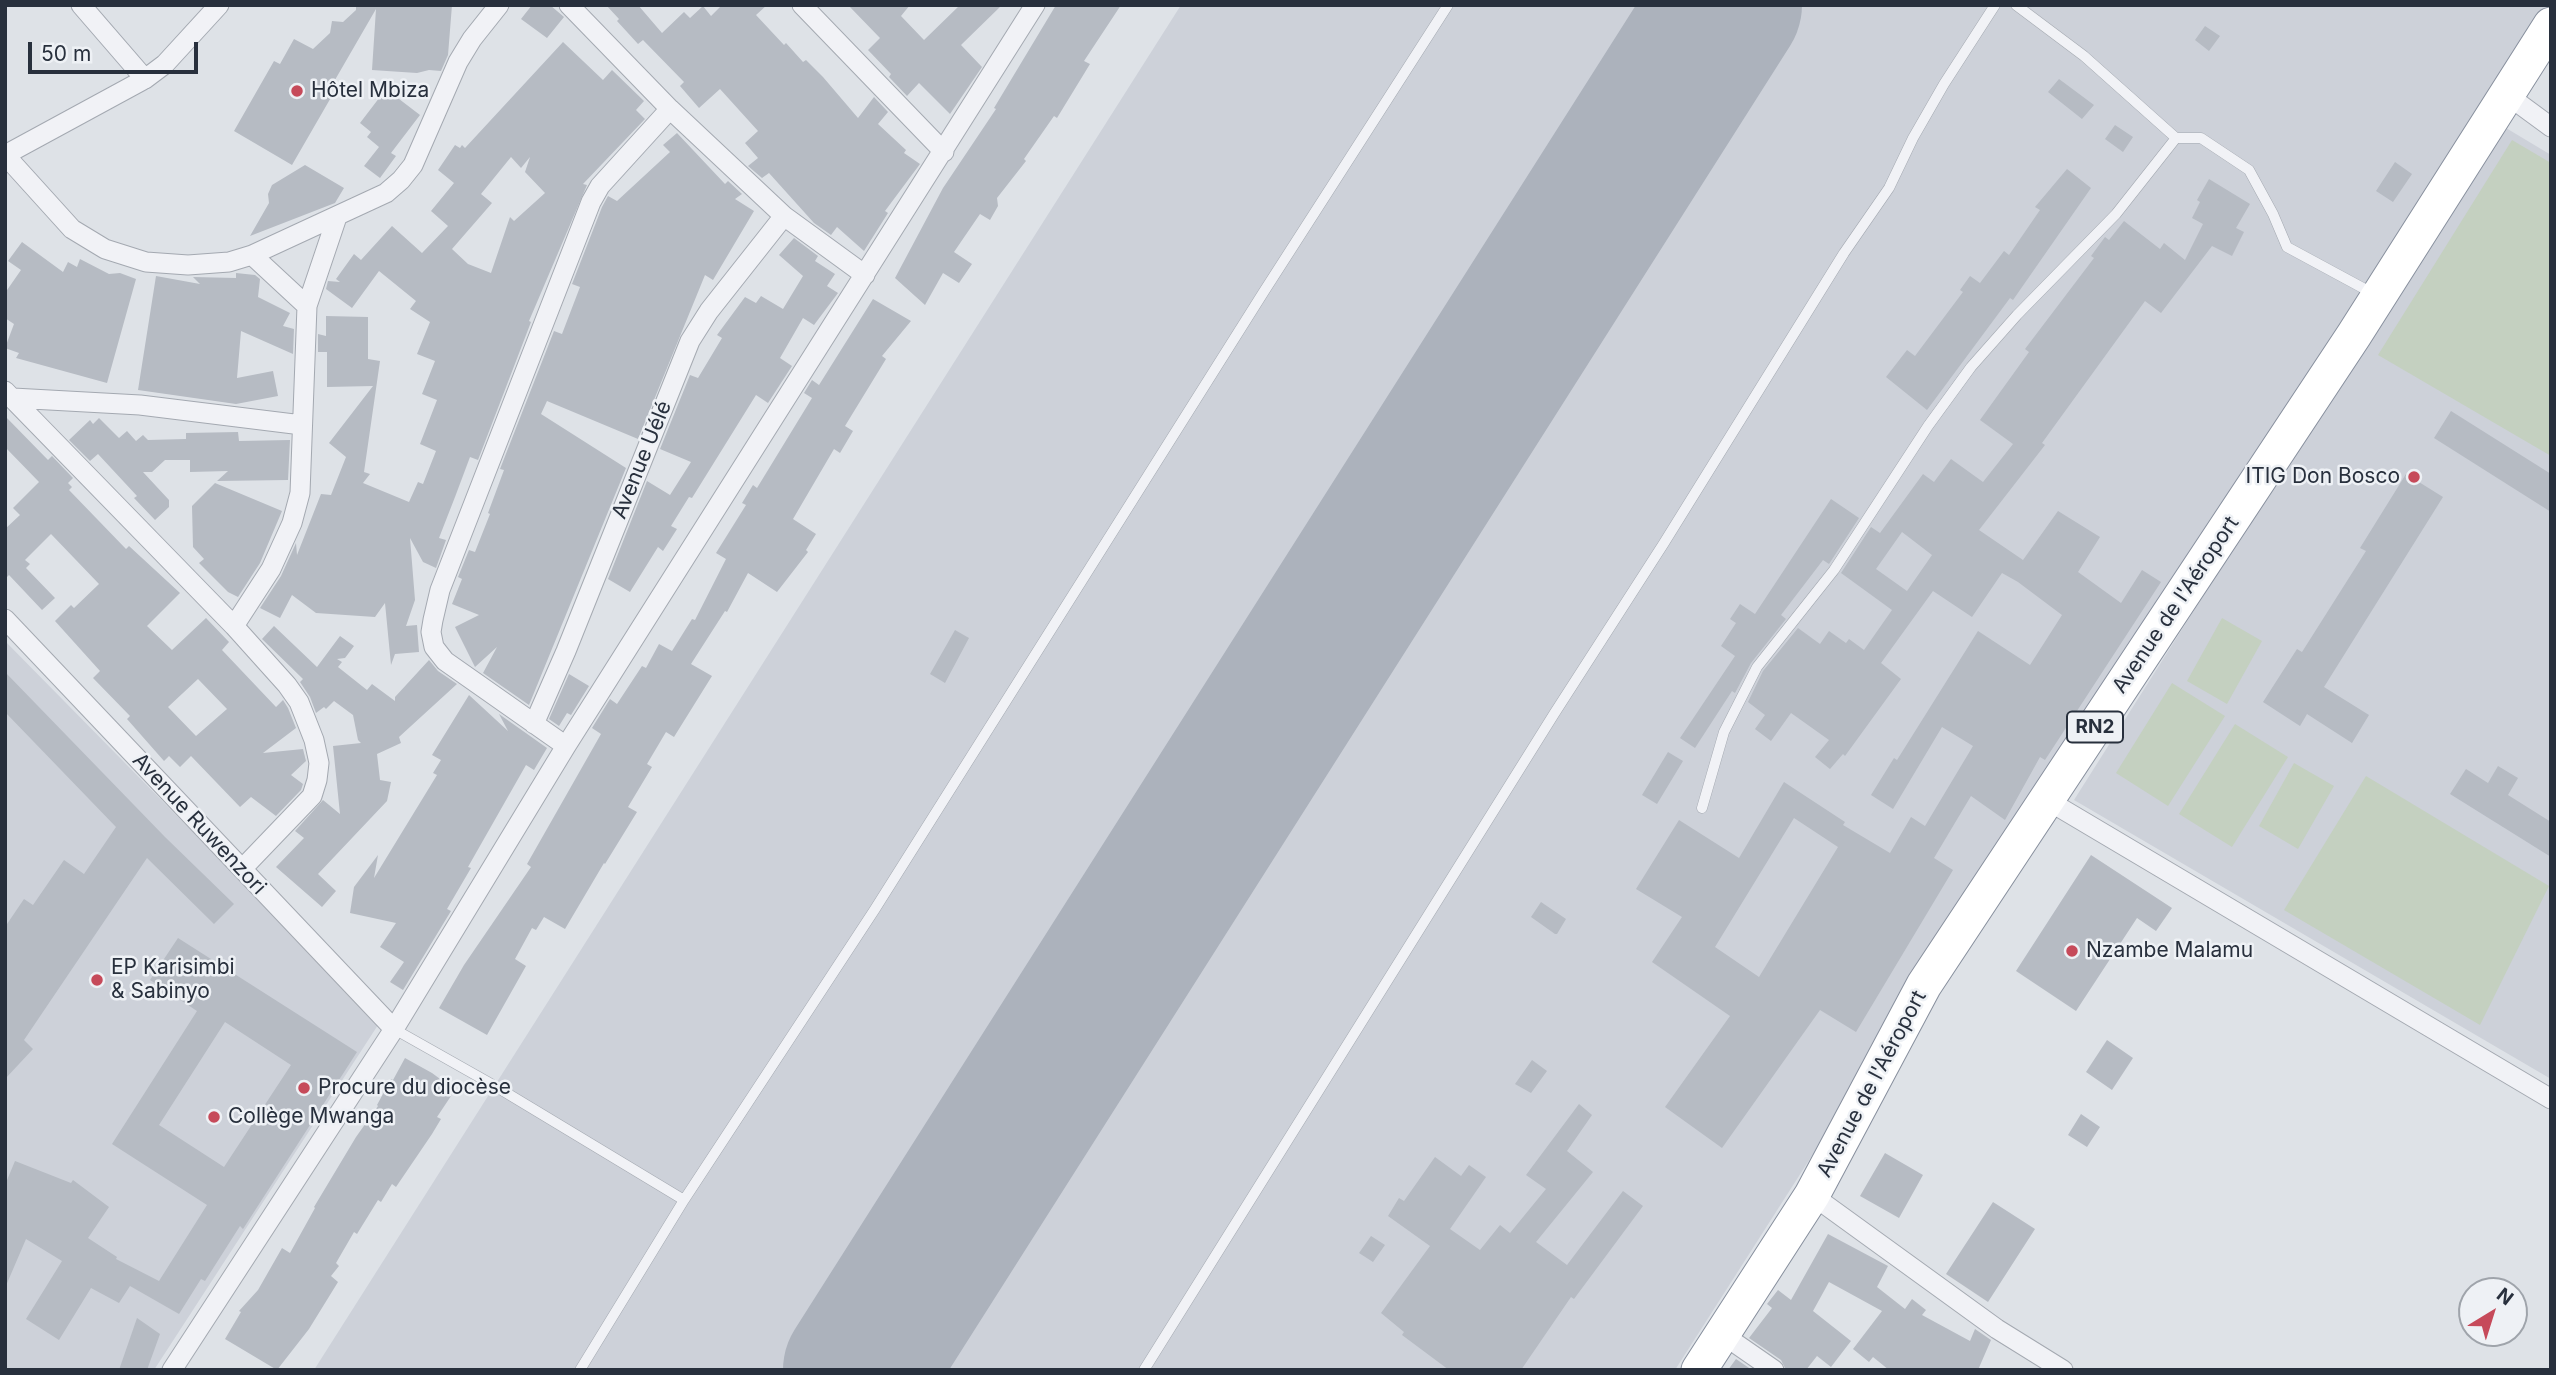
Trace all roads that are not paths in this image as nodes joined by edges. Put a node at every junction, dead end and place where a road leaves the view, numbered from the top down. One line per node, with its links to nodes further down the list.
1 (81, 5): 11 (street)
2 (219, 5): 11 (street)
3 (499, 5): 19 (street)
4 (569, 5): 13 (street)
5 (802, 5): 16 (street)
6 (1448, 5): 36 (lane)
7 (1995, 5): 40 (lane)
8 (2016, 5): 15 (lane)
9 (1025, 10): 16 (street)
10 (2551, 25): 12 (highway, Avenue de l'Aéroport / RN2)
11 (145, 79): 17 (street)
12 (2506, 94): 14 (street); 22 (highway, Avenue de l'Aéroport / RN2)
13 (670, 109): 18 (street); 28 (street)
14 (2551, 127)
15 (2176, 138): 22 (lane); 31 (lane)
16 (944, 152): 21 (street)
17 (5, 155): 20 (street)
18 (784, 216): 21 (street); 28 (street, Avenue Uélé)
19 (337, 217): 20 (street); 23 (street)
20 (252, 255): 23 (street)
21 (865, 275): 29 (street)
22 (2379, 297): 30 (highway, Avenue de l'Aéroport / RN2)
23 (307, 306): 25 (street)
24 (9, 394): 25 (street); 27 (street)
25 (302, 425): 27 (street)
26 (5, 619): 32 (street, Avenue Ruwenzori)
27 (234, 625): 32 (street)
28 (534, 724): 29 (street)
29 (566, 746): 33 (street)
30 (2047, 800): 34 (street); 35 (highway, Avenue de l'Aéroport / RN2)
31 (1702, 808)
32 (242, 869): 33 (street, Avenue Ruwenzori)
33 (394, 1029): 36 (lane); 38 (street)
34 (2551, 1099)
35 (1812, 1195): 37 (highway, Avenue de l'Aéroport / RN2); 43 (street)
36 (684, 1200): 39 (lane)
37 (1722, 1334): 41 (highway, Avenue de l'Aéroport / RN2); 42 (street)
38 (172, 1370)
39 (580, 1370)
40 (1144, 1370)
41 (1699, 1370)
42 (1774, 1370)
43 (2063, 1370)

